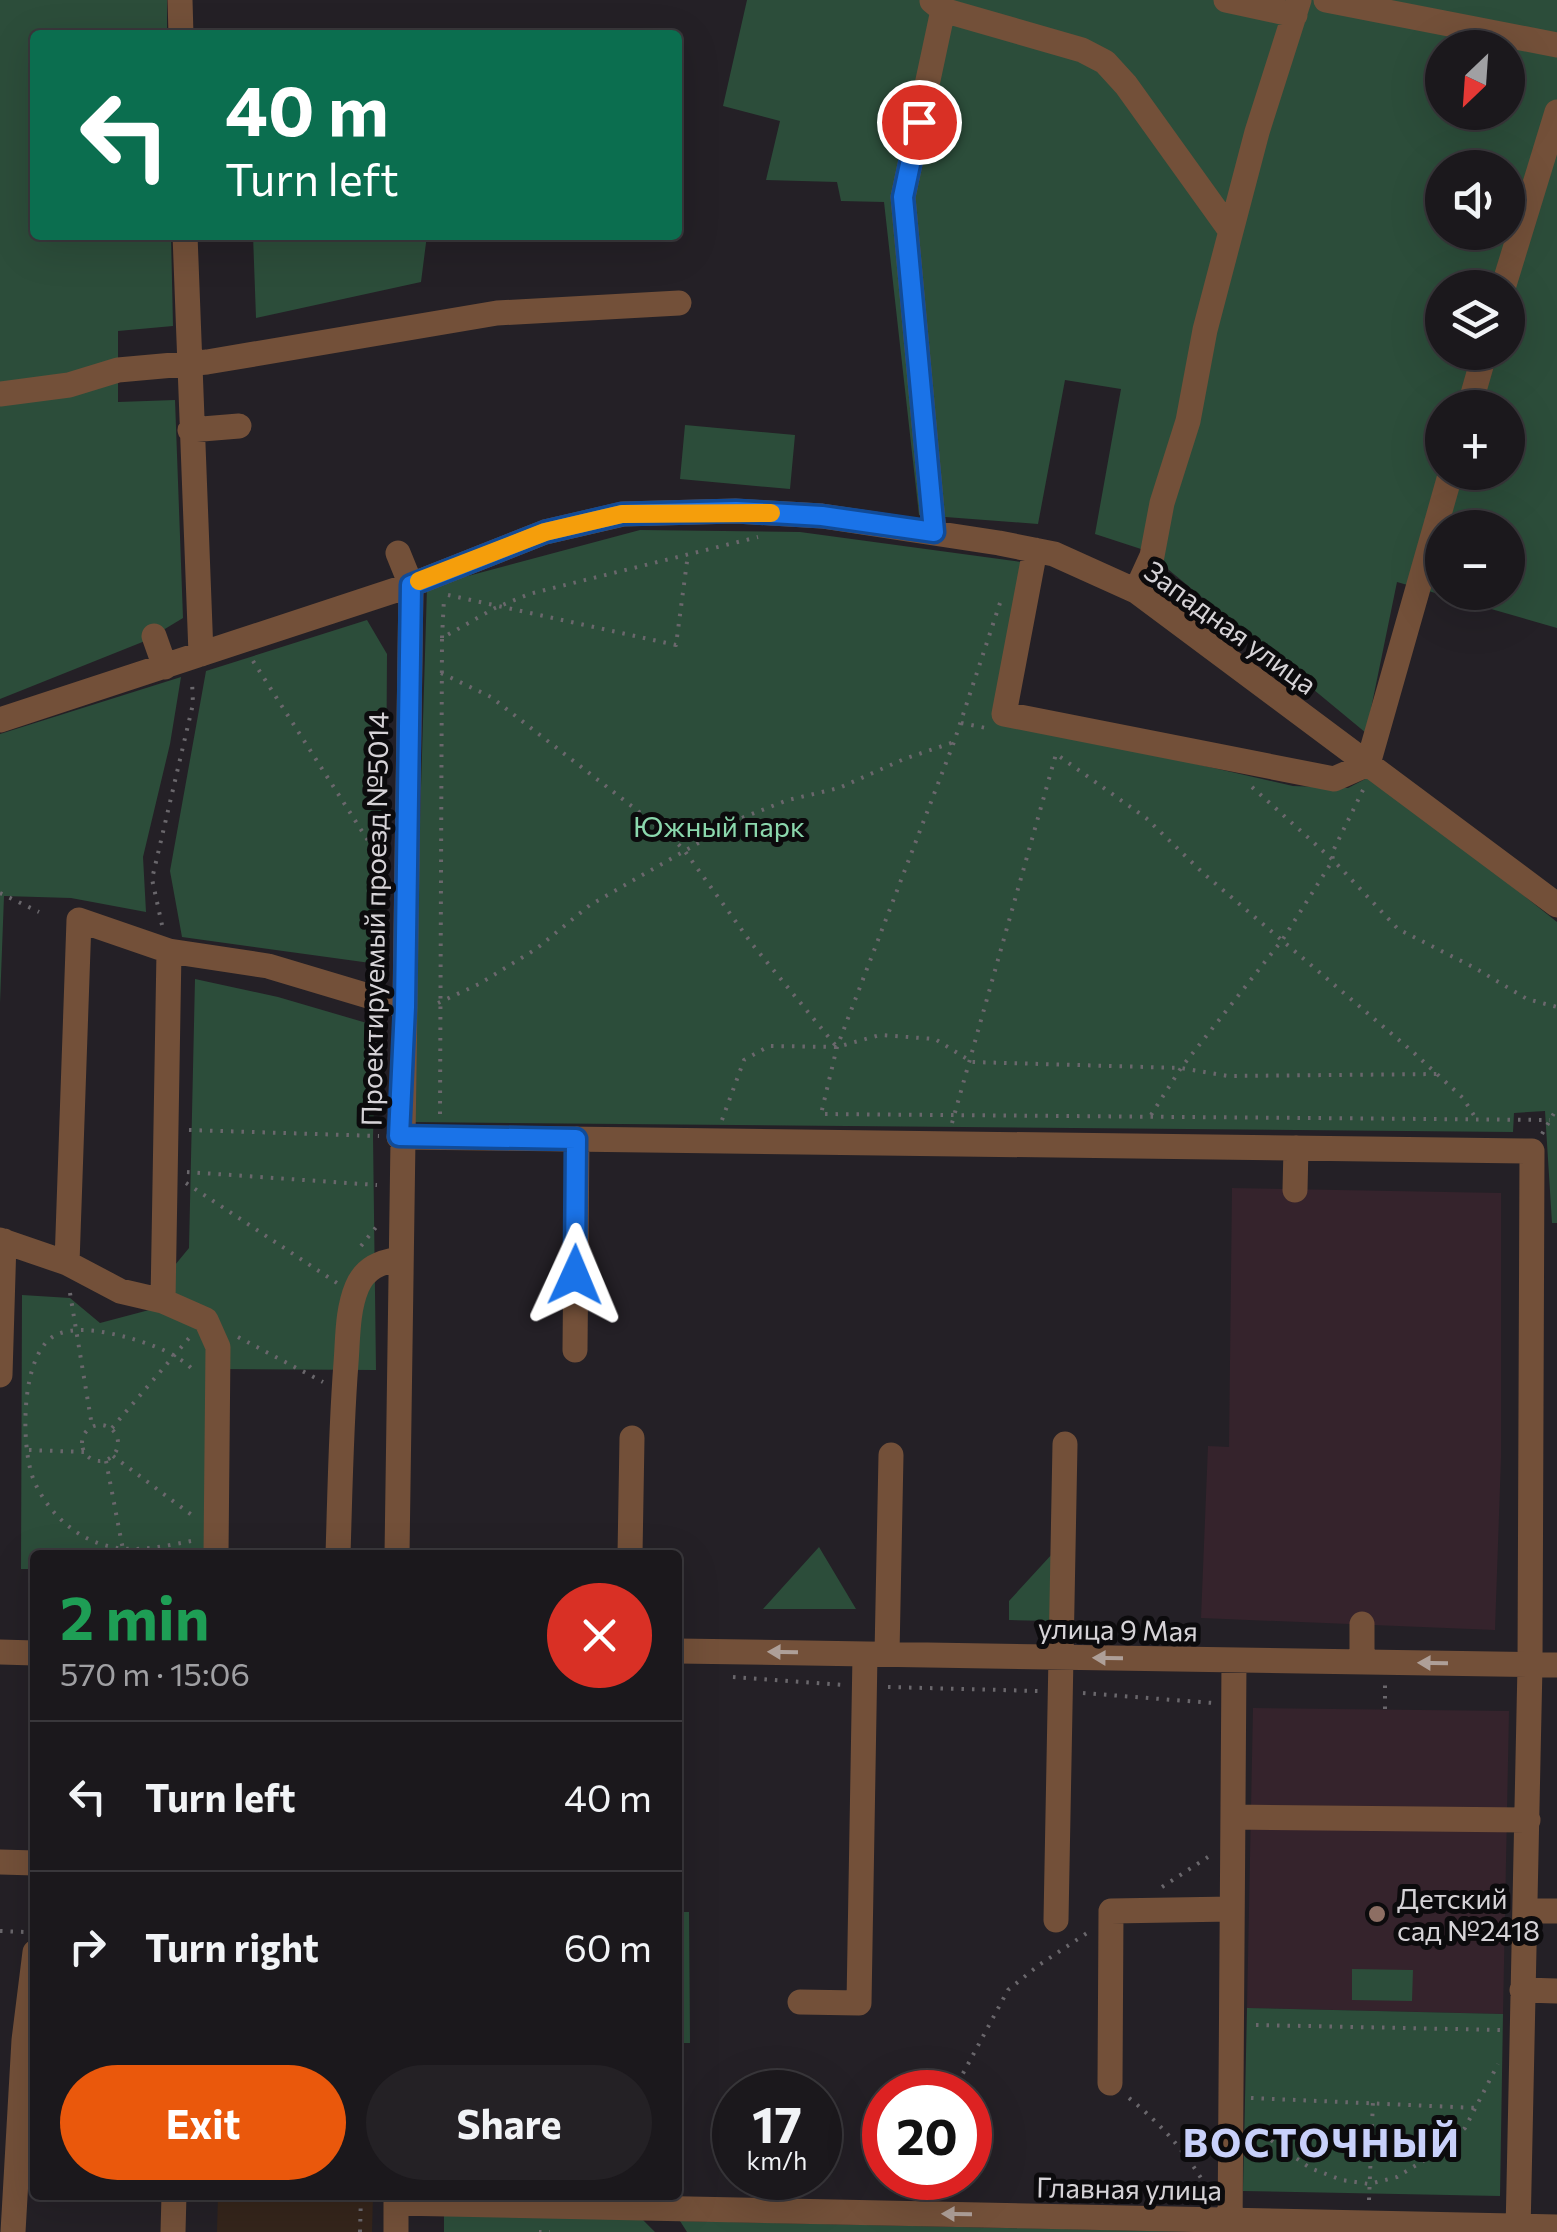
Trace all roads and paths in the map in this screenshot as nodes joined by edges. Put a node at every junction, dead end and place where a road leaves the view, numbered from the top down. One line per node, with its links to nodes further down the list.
1 (180, 0): 6 (street)
2 (1226, 0): 5 (street)
3 (1326, 0): 7 (street)
4 (937, 5): 10 (street); 19 (street)
5 (1297, 7): 10 (street)
6 (181, 30)
7 (1557, 46)
8 (1557, 112): 9 (street)
9 (1547, 176): 12 (street)
10 (1230, 230): 25 (street)
11 (185, 240): 14 (street)
12 (1510, 270)
13 (679, 303): 14 (street)
14 (188, 364): 15 (street); 17 (street)
15 (0, 394)
16 (239, 426): 17 (street)
17 (190, 430): 31 (street)
18 (1446, 490): 39 (street)
19 (934, 532): 21 (street, Западная улица); 24 (street, Западная улица)
20 (760, 537): 23 (path)
21 (1035, 550): 25 (street, Западная улица); 39 (street)
22 (398, 552): 24 (street)
23 (688, 554): 27 (path); 27 (path)
24 (411, 585): 31 (street, Западная улица); 50 (street, Проектируемый проезд №5014)
25 (1136, 591): 39 (street, Западная улица)
26 (1000, 602): 36 (path)
27 (495, 608): 29 (path); 29 (path)
28 (154, 636): 32 (street)
29 (442, 638): 33 (path)
30 (248, 653): 43 (path)
31 (201, 654): 32 (street, Западная улица)
32 (165, 667): 35 (street, Западная улица)
33 (441, 673): 41 (path); 49 (path)
34 (192, 681): 48 (path)
35 (0, 720)
36 (961, 723): 37 (path); 38 (path)
37 (998, 730)
38 (954, 742): 41 (path); 52 (path)
39 (1371, 766): 42 (path); 45 (street, Западная улица)
40 (1250, 786): 42 (path)
41 (684, 850): 49 (path); 52 (path)
42 (1333, 860): 47 (path); 51 (path)
43 (385, 867)
44 (0, 892): 46 (path)
45 (1557, 905)
46 (39, 912)
47 (1283, 940): 53 (path); 54 (path); 55 (path)
48 (174, 951): 50 (street); 63 (street); 78 (street)
49 (438, 1003): 61 (path)
50 (405, 1007): 64 (street, Проектируемый проезд №5014)
51 (1557, 1007)
52 (837, 1046): 53 (path); 57 (path); 62 (path)
53 (972, 1062): 54 (path); 57 (path)
54 (1180, 1068): 55 (path); 58 (path)
55 (1437, 1074): 59 (path)
56 (1557, 1108): 60 (path)
57 (955, 1115): 58 (path); 65 (path)
58 (1150, 1117): 59 (path)
59 (1477, 1120): 60 (path); 68 (path)
60 (1550, 1120): 69 (path)
61 (440, 1122)
62 (720, 1124)
63 (168, 1130): 64 (path); 70 (street)
64 (399, 1136): 67 (street); 77 (street, Проектируемый проезд №5014)
65 (946, 1144): 66 (street); 67 (street)
66 (1296, 1148): 68 (street); 72 (street)
67 (576, 1150): 83 (street)
68 (1497, 1150): 69 (street)
69 (1532, 1151): 75 (street)
70 (167, 1170): 71 (path); 79 (path); 80 (street)
71 (383, 1185)
72 (1295, 1190)
73 (382, 1221): 76 (path)
74 (2, 1240): 78 (street); 85 (street)
75 (1545, 1248): 97 (street)
76 (357, 1251)
77 (398, 1259): 79 (street); 104 (street, Проектируемый проезд №5014)
78 (67, 1263): 80 (street); 82 (path)
79 (355, 1295): 86 (street)
80 (163, 1301): 81 (street)
81 (206, 1320): 84 (path); 86 (path); 87 (street)
82 (77, 1331): 84 (path); 88 (path); 92 (path)
83 (575, 1350)
84 (173, 1355): 87 (path); 89 (path)
85 (0, 1375)
86 (342, 1392): 103 (street)
87 (218, 1412): 98 (street)
88 (92, 1426): 89 (path); 93 (path)
89 (112, 1428): 95 (path)
90 (632, 1438): 105 (street)
91 (1066, 1444): 111 (street)
92 (28, 1450): 93 (path); 99 (path)
93 (84, 1452): 96 (path)
94 (891, 1455): 110 (street)
95 (112, 1456): 96 (path); 98 (path)
96 (106, 1460): 100 (path)
97 (1545, 1523): 114 (street)
98 (213, 1528): 101 (path); 102 (street)
99 (117, 1550)
100 (124, 1550)
101 (136, 1550)
102 (215, 1550)
103 (338, 1550)
104 (398, 1550)
105 (630, 1550)
106 (1362, 1624): 113 (street)
107 (682, 1650): 110 (street, улица 9 Мая, one-way to 107)
108 (0, 1652): 109 (street)
109 (30, 1653)
110 (876, 1654): 111 (street, улица 9 Мая); 118 (street)
111 (1061, 1658): 112 (street, улица 9 Мая, one-way to 111); 119 (street)
112 (1234, 1661): 113 (street, улица 9 Мая); 123 (street)
113 (1362, 1662): 114 (street, улица 9 Мая, one-way to 113)
114 (1530, 1665): 115 (street, улица 9 Мая); 122 (street)
115 (1557, 1665)
116 (733, 1677): 118 (path)
117 (1386, 1682): 121 (path)
118 (864, 1686): 119 (path); 137 (street)
119 (1060, 1692): 120 (path); 131 (street)
120 (1221, 1703)
121 (1384, 1709)
122 (1528, 1820): 123 (street); 129 (street)
123 (1232, 1828): 126 (path); 127 (street)
124 (0, 1862): 125 (street)
125 (30, 1863)
126 (1162, 1887)
127 (1232, 1909): 128 (street); 155 (street)
128 (1110, 1911): 141 (path); 142 (street)
129 (1526, 1911): 130 (street); 134 (street)
130 (1557, 1911)
131 (1056, 1920)
132 (0, 1931): 133 (path)
133 (30, 1932)
134 (1522, 1990): 135 (street); 157 (street)
135 (1557, 1991)
136 (30, 1997): 158 (street)
137 (800, 2002)
138 (1241, 2025): 139 (path)
139 (1513, 2030)
140 (1504, 2052): 145 (path)
141 (965, 2070)
142 (1110, 2082): 148 (path)
143 (1240, 2098): 144 (path)
144 (1373, 2102): 145 (path); 147 (path)
145 (1477, 2108): 147 (path)
146 (1254, 2128): 147 (path)
147 (1369, 2184): 153 (path)
148 (1212, 2196)
149 (174, 2200): 159 (street)
150 (361, 2200): 160 (path)
151 (396, 2200): 161 (street)
152 (426, 2200): 154 (street, Главная улица)
153 (1369, 2200)
154 (640, 2207): 155 (street, Главная улица, one-way to 154); 164 (street)
155 (1230, 2226): 157 (street, Главная улица)
156 (1557, 2227): 157 (street, Главная улица)
157 (1518, 2229)
158 (13, 2232)
159 (173, 2232)
160 (360, 2232)
161 (396, 2232)
162 (540, 2232): 163 (path)
163 (550, 2232)
164 (670, 2232)

